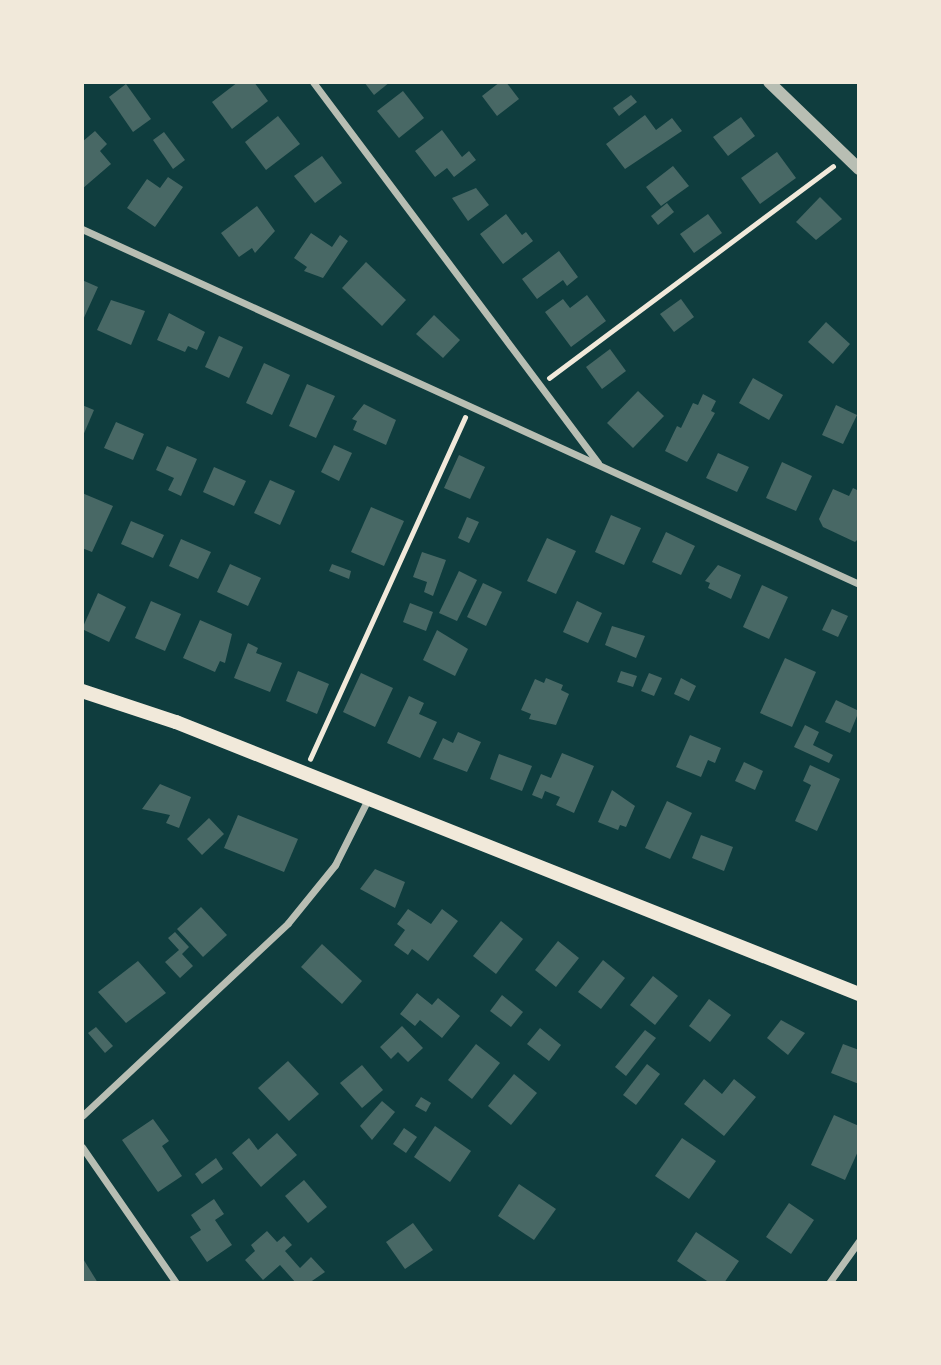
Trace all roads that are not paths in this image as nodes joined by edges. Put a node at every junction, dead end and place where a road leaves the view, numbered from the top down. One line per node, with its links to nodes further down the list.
1 (313, 82): 5 (street)
2 (769, 82): 3 (street)
3 (859, 169)
4 (82, 229): 5 (street)
5 (599, 465): 6 (street)
6 (859, 584)
7 (82, 691): 8 (main road)
8 (368, 799): 9 (main road); 10 (street)
9 (859, 994)
10 (82, 1116)
11 (82, 1147): 13 (street)
12 (859, 1241): 14 (street)
13 (176, 1283)
14 (829, 1283)

